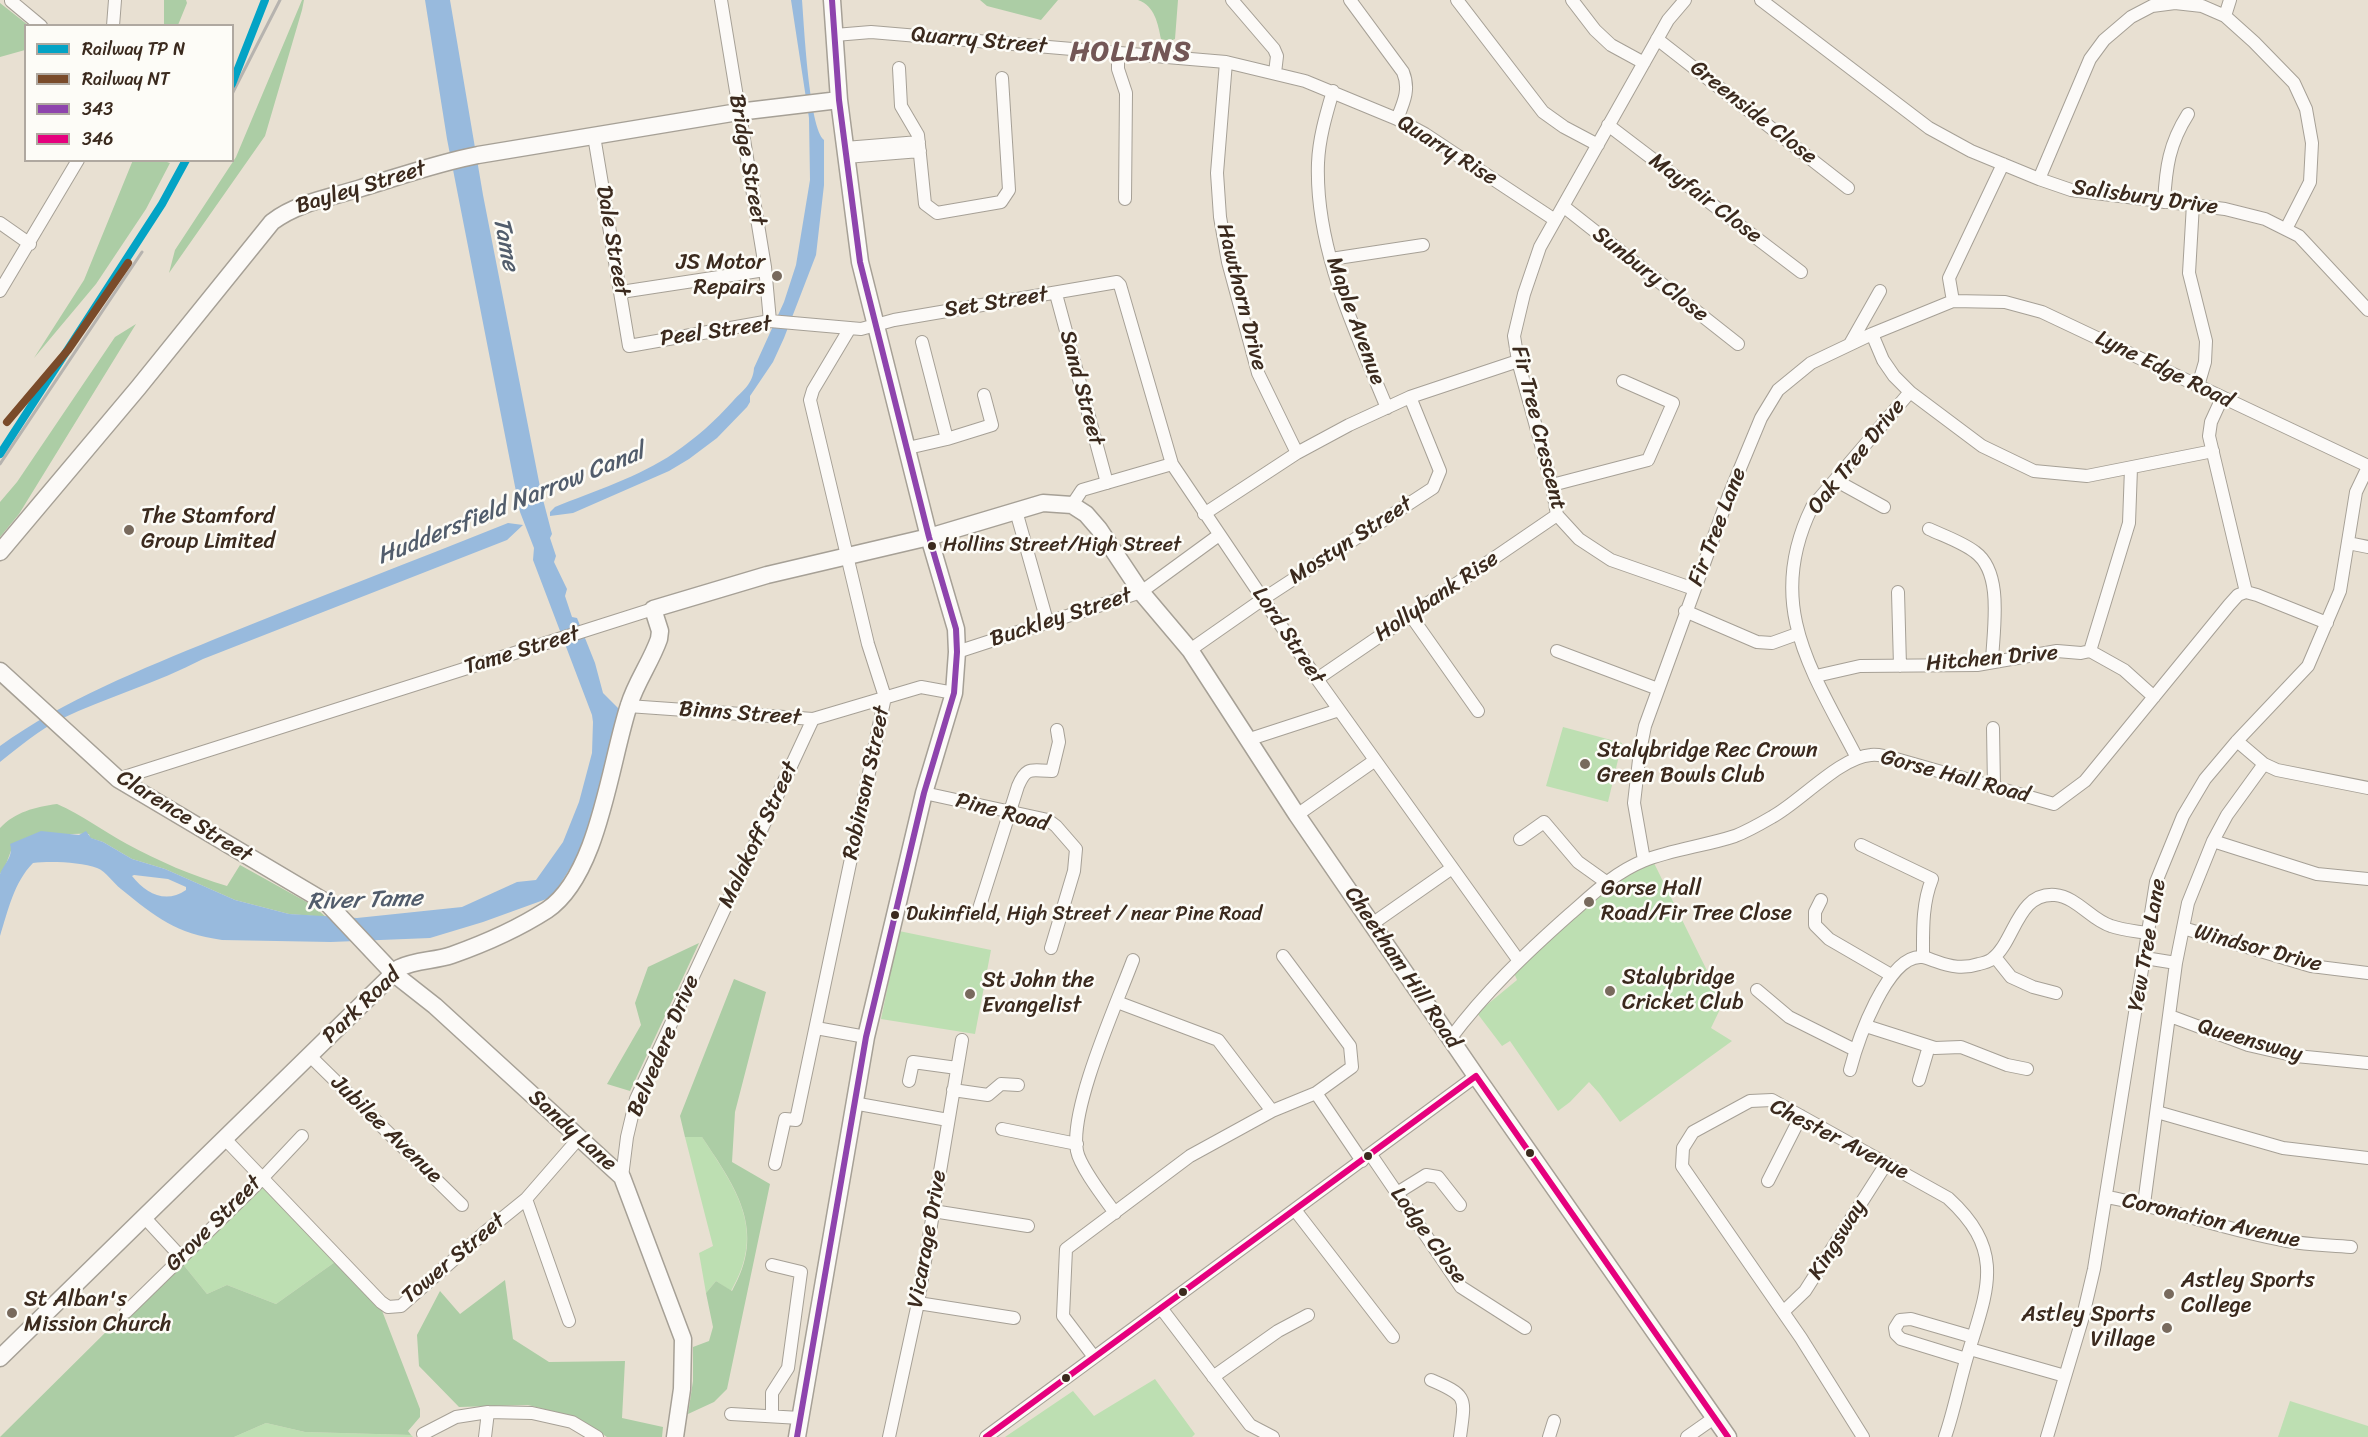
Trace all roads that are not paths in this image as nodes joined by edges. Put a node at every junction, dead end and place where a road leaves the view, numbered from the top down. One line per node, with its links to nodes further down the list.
1 (115, 0): 15 (street)
2 (721, 0): 26 (street, Bridge Street)
3 (832, 0): 16 (main road)
4 (1232, 0): 22 (street)
5 (1350, 0): 28 (street)
6 (1457, 0): 31 (street)
7 (1572, 0): 20 (street)
8 (1685, 0): 17 (street)
9 (1761, 0): 35 (street, Salisbury Drive)
10 (2230, 0): 13 (street)
11 (11, 1): 14 (street)
12 (2151, 3): 13 (street); 36 (street)
13 (2225, 16): 44 (street)
14 (39, 24)
15 (113, 24)
16 (835, 35): 18 (street, Quarry Street); 25 (main road)
17 (1657, 39): 20 (street, Fir Tree Crescent); 37 (street, Greenside Close)
18 (1118, 53): 19 (street, Quarry Street); 38 (street)
19 (1226, 62): 22 (street, Quarry Street); 76 (street, Hawthorn Drive)
20 (1644, 63): 29 (street, Fir Tree Crescent)
21 (899, 68): 32 (street)
22 (1275, 73): 24 (street, Quarry Street)
23 (1002, 78): 32 (street)
24 (1333, 91): 28 (street, Quarry Rise); 47 (street, Maple Avenue)
25 (839, 100): 26 (main road, Bayley Street); 33 (main road)
26 (738, 112): 30 (main road, Bayley Street); 48 (street, Bridge Street)
27 (2188, 114): 39 (street)
28 (1397, 119): 42 (street, Quarry Rise)
29 (1608, 125): 31 (street, Fir Tree Crescent); 49 (street, Mayfair Close)
30 (594, 136): 53 (street, Dale Street); 93 (main road, Bayley Street)
31 (1598, 144): 41 (street, Fir Tree Crescent)
32 (920, 146): 33 (street)
33 (845, 152): 58 (main road)
34 (77, 162): 45 (street)
35 (2003, 164): 36 (street, Salisbury Drive); 55 (street)
36 (2038, 179): 39 (street, Salisbury Drive)
37 (1848, 188)
38 (1125, 199)
39 (2164, 202): 40 (street, Salisbury Drive)
40 (2193, 204): 44 (street, Salisbury Drive); 67 (street)
41 (1563, 206): 42 (street, Fir Tree Crescent); 62 (street, Sunbury Close)
42 (1555, 220): 65 (street, Fir Tree Crescent)
43 (0, 223): 45 (street)
44 (2286, 229): 56 (street, Salisbury Drive)
45 (30, 244): 51 (street)
46 (1423, 245): 47 (street)
47 (1331, 259): 72 (street, Maple Avenue)
48 (765, 270): 53 (street); 57 (street, Bridge Street)
49 (1801, 272)
50 (1117, 282): 54 (street, Set Street); 77 (street, Lord Street)
51 (0, 291)
52 (1880, 291): 63 (street)
53 (621, 292): 64 (street, Dale Street)
54 (1056, 294): 58 (street, Set Street); 81 (street, Sand Street)
55 (1953, 301): 60 (street, Fir Tree Lane); 67 (street, Lyne Edge Road)
56 (2366, 303)
57 (770, 321): 59 (street, Peel Street); 64 (street, Peel Street)
58 (875, 325): 59 (street, Peel Street); 74 (main road)
59 (850, 328): 94 (street, Robinson Street)
60 (1872, 334): 63 (street, Fir Tree Lane); 68 (street)
61 (922, 342): 73 (street)
62 (1738, 344)
63 (1850, 344): 95 (street, Fir Tree Lane)
64 (629, 346)
65 (1518, 361): 70 (street); 82 (street, Fir Tree Crescent)
66 (1623, 381): 82 (street)
67 (2198, 386): 71 (street, Lyne Edge Road)
68 (1910, 392): 79 (street); 80 (street, Oak Tree Drive)
69 (984, 395): 73 (street)
70 (1410, 397): 72 (street); 99 (street, Mostyn Street)
71 (2222, 398): 75 (street); 78 (street, Lyne Edge Road)
72 (1387, 408): 76 (street)
73 (947, 439): 74 (street)
74 (908, 448): 90 (main road)
75 (2213, 451): 79 (street); 98 (street)
76 (1297, 453): 86 (street)
77 (1172, 464): 81 (street); 86 (street, Lord Street)
78 (2368, 467): 91 (street, Yew Tree Lane)
79 (2131, 468): 109 (street)
80 (1835, 480): 84 (street); 105 (street, Oak Tree Drive)
81 (1107, 483): 83 (street)
82 (1552, 485): 87 (street, Fir Tree Crescent)
83 (1072, 506): 85 (main road, Tame Street); 96 (main road, Cheetham Hill Road)
84 (1884, 507)
85 (1016, 511): 90 (main road, Tame Street); 103 (street)
86 (1204, 513): 89 (street, Lord Street)
87 (1557, 515): 95 (street, Fir Tree Crescent); 102 (street, Hollybank Rise)
88 (1929, 529): 110 (street)
89 (1219, 535): 96 (street, Buckley Street); 99 (street, Lord Street)
90 (929, 537): 94 (main road, Tame Street); 107 (main road)
91 (2348, 543): 92 (street); 104 (street, Yew Tree Lane)
92 (2368, 547)
93 (0, 552)
94 (847, 555): 100 (main road, Tame Street); 117 (street, Robinson Street)
95 (1694, 589): 101 (street, Fir Tree Lane)
96 (1141, 592): 103 (street, Buckley Street); 106 (main road, Cheetham Hill Road)
97 (1898, 592): 111 (street)
98 (2246, 592): 104 (street); 118 (street, Gorse Hall Road)
99 (1263, 599): 106 (street, Mostyn Street); 114 (street, Lord Street)
100 (653, 609): 119 (main road, Park Road); 130 (street, Tame Street)
101 (1685, 611): 105 (street); 115 (street, Fir Tree Lane)
102 (1411, 616): 114 (street, Hollybank Rise); 121 (street)
103 (1047, 621): 107 (street, Buckley Street)
104 (2326, 622): 126 (street, Yew Tree Lane)
105 (1797, 634): 113 (street, Oak Tree Drive)
106 (1190, 650): 125 (main road, Cheetham Hill Road)
107 (957, 651): 116 (main road)
108 (1557, 651): 115 (street)
109 (2090, 651): 110 (street, Hitchen Drive); 118 (street, Hitchen Drive)
110 (1992, 662): 111 (street, Hitchen Drive)
111 (1900, 666): 113 (street, Hitchen Drive)
112 (0, 672): 130 (main road, Clarence Street)
113 (1816, 676): 127 (street, Oak Tree Drive)
114 (1317, 679): 120 (street, Lord Street)
115 (1658, 689): 139 (street, Fir Tree Lane)
116 (954, 693): 117 (street, Binns Street); 133 (main road)
117 (885, 697): 122 (street, Binns Street); 166 (street, Robinson Street)
118 (2154, 697): 131 (street, Gorse Hall Road)
119 (628, 706): 122 (street, Binns Street); 158 (main road, Park Road)
120 (1339, 710): 125 (street); 128 (street, Lord Street)
121 (1478, 711)
122 (813, 719): 149 (street, Malakoff Street)
123 (1993, 728): 131 (street)
124 (1057, 730): 134 (street)
125 (1247, 740): 135 (main road, Cheetham Hill Road)
126 (2237, 741): 129 (street); 147 (street, Yew Tree Lane)
127 (1857, 758): 131 (street, Gorse Hall Road); 139 (street, Gorse Hall Road)
128 (1374, 761): 135 (street); 140 (street, Lord Street)
129 (2264, 764): 132 (street); 137 (street)
130 (118, 779): 150 (main road, Clarence Street)
131 (1994, 787)
132 (2368, 788)
133 (924, 793): 134 (street, Pine Road); 167 (main road)
134 (1009, 811): 144 (street); 148 (street, Pine Road)
135 (1297, 815): 145 (main road, Cheetham Hill Road)
136 (1521, 839): 142 (street)
137 (2213, 841): 141 (street); 146 (street)
138 (1861, 845): 152 (street)
139 (1644, 860): 142 (street, Gorse Hall Road)
140 (1452, 867): 145 (street); 156 (street, Lord Street)
141 (2368, 879)
142 (1606, 882): 156 (street, Gorse Hall Road)
143 (1821, 900): 160 (street)
144 (977, 915)
145 (1372, 924): 168 (main road, Cheetham Hill Road)
146 (2183, 928): 157 (street); 159 (street, Windsor Drive)
147 (2147, 933): 153 (street); 154 (street, Yew Tree Lane)
148 (1051, 948)
149 (705, 951): 198 (street, Belvedere Drive)
150 (372, 953): 158 (main road, Sandy Lane)
151 (1283, 956): 182 (street)
152 (1923, 957): 153 (street); 160 (street)
153 (1995, 957): 162 (street)
154 (2145, 958): 157 (street); 201 (street, Yew Tree Lane)
155 (1133, 960): 163 (street)
156 (1519, 961): 168 (street, Gorse Hall Road)
157 (2176, 963): 164 (street)
158 (393, 973): 172 (main road, Park Road); 190 (main road, Sandy Lane)
159 (2368, 973)
160 (1891, 975): 165 (street)
161 (1758, 990): 171 (street)
162 (2056, 993)
163 (1117, 1002): 184 (street); 192 (street)
164 (2170, 1016): 173 (street, Queensway); 185 (street)
165 (1866, 1026): 170 (street); 171 (street)
166 (816, 1028): 167 (street); 195 (street, Robinson Street)
167 (866, 1037): 183 (main road)
168 (1450, 1039): 177 (main road, Cheetham Hill Road)
169 (962, 1040): 174 (street, Vicarage Drive)
170 (1929, 1046): 175 (street); 178 (street)
171 (1855, 1050): 176 (street)
172 (310, 1056): 191 (main road, Park Road); 204 (street, Jubilee Avenue)
173 (2368, 1063)
174 (957, 1068): 179 (street); 181 (street, Vicarage Drive)
175 (2027, 1069)
176 (1850, 1070)
177 (1476, 1076): 193 (street); 233 (main road, Cheetham Hill Road)
178 (1919, 1080)
179 (909, 1081)
180 (1018, 1085): 181 (street)
181 (953, 1090): 187 (street, Vicarage Drive)
182 (1316, 1093): 184 (street); 193 (street, Lodge Close)
183 (853, 1103): 187 (street); 232 (main road)
184 (1272, 1111): 208 (street)
185 (2157, 1112): 194 (street); 203 (street)
186 (1801, 1116): 196 (street, Chester Avenue); 199 (street); 217 (street, Chester Avenue)
187 (948, 1120): 206 (street, Vicarage Drive)
188 (1002, 1129): 192 (street)
189 (302, 1136): 197 (street, Grove Street)
190 (579, 1138): 198 (main road, Sandy Lane); 202 (street, Tower Street)
191 (225, 1139): 197 (street, Tower Street); 209 (main road, Park Road)
192 (1077, 1144): 208 (street)
193 (1366, 1158): 200 (street, Lodge Close); 207 (street)
194 (2368, 1158)
195 (775, 1164)
196 (1886, 1164): 217 (street, Kingsway); 223 (street, Chester Avenue)
197 (262, 1176): 202 (street, Tower Street); 212 (street, Grove Street)
198 (622, 1177): 238 (main road, Sandy Lane)
199 (1768, 1181)
200 (1397, 1193): 205 (street); 221 (street, Lodge Close)
201 (2107, 1197): 203 (street, Coronation Avenue); 226 (street, Yew Tree Lane)
202 (526, 1199): 220 (street)
203 (2144, 1204): 211 (street, Coronation Avenue)
204 (462, 1205)
205 (1460, 1205)
206 (933, 1210): 210 (street); 214 (street, Vicarage Drive)
207 (1295, 1210): 215 (street); 222 (street)
208 (1115, 1213): 224 (street)
209 (145, 1218): 212 (street); 225 (main road, Park Road)
210 (1028, 1226)
211 (2351, 1247)
212 (181, 1257): 216 (street, Grove Street)
213 (772, 1265): 231 (street)
214 (918, 1303): 219 (street); 240 (street, Vicarage Drive)
215 (1161, 1308): 224 (street); 227 (street)
216 (126, 1312)
217 (1783, 1312): 247 (street, Chester Avenue)
218 (1308, 1315): 227 (street)
219 (1014, 1318)
220 (569, 1321)
221 (1525, 1328)
222 (1393, 1337)
223 (1970, 1349): 223 (street); 226 (street); 248 (street, Chester Avenue)
224 (1094, 1357): 241 (street)
225 (0, 1358)
226 (2065, 1376): 249 (street, Yew Tree Lane)
227 (1214, 1377): 242 (street)
228 (1431, 1380): 243 (street)
229 (488, 1412): 235 (street); 236 (street); 237 (street)
230 (731, 1414): 231 (street)
231 (771, 1414): 232 (street)
232 (800, 1418): 239 (main road)
233 (1714, 1418): 245 (street); 246 (main road, Cheetham Hill Road)
234 (1554, 1421): 244 (street)
235 (423, 1434)
236 (484, 1437)
237 (597, 1437)
238 (675, 1437)
239 (797, 1437)
240 (889, 1437)
241 (986, 1437)
242 (1273, 1437)
243 (1460, 1437)
244 (1549, 1437)
245 (1687, 1437)
246 (1728, 1437)
247 (1863, 1437)
248 (1945, 1437)
249 (2047, 1437)

